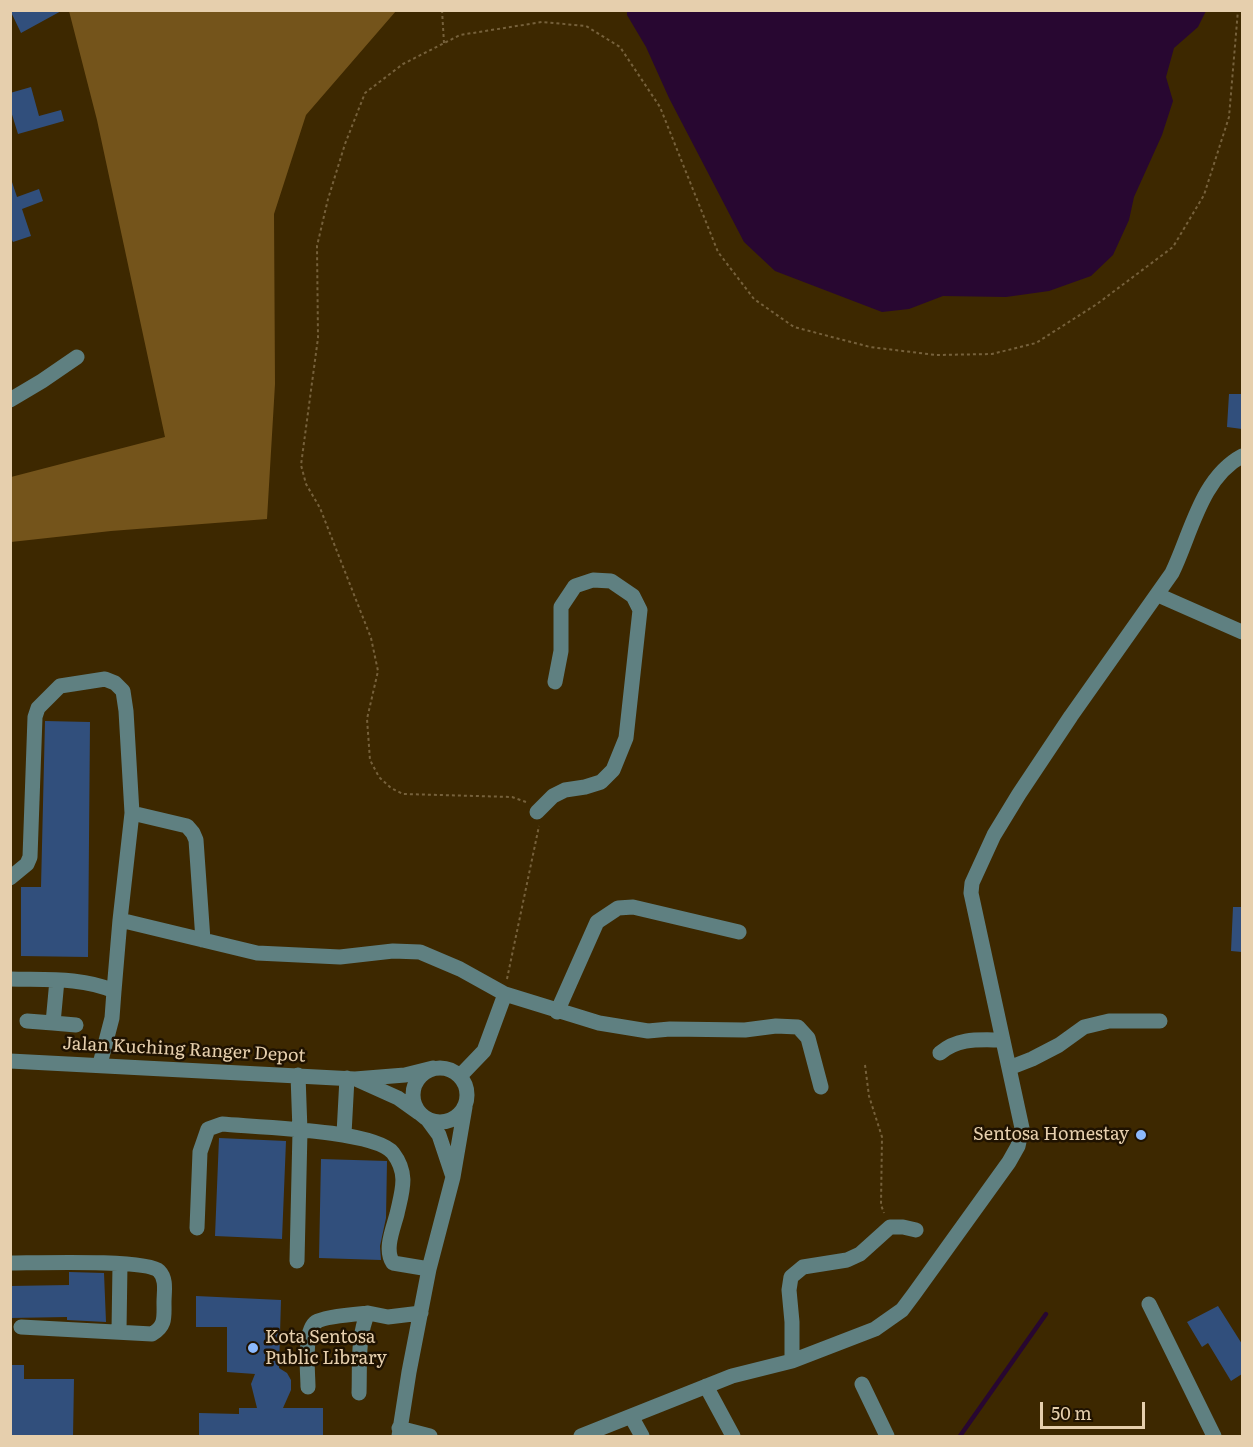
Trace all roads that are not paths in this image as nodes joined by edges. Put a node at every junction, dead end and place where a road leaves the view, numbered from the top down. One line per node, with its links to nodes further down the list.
1 (77, 357): 2 (street)
2 (10, 400)
3 (1242, 456): 4 (street)
4 (1158, 595): 5 (street); 22 (street)
5 (1242, 632)
6 (555, 682): 7 (street)
7 (537, 812)
8 (132, 813): 9 (street); 10 (street); 12 (street)
9 (10, 878)
10 (120, 920): 12 (street); 15 (street)
11 (739, 932): 17 (street)
12 (203, 940): 16 (street)
13 (10, 979): 14 (street)
14 (57, 980): 15 (street); 20 (street)
15 (114, 991): 25 (street)
16 (505, 994): 17 (street); 29 (street)
17 (557, 1011): 31 (street)
18 (27, 1021): 20 (street)
19 (1160, 1021): 27 (street)
20 (53, 1023): 21 (street)
21 (76, 1025)
22 (1003, 1040): 23 (street); 27 (street)
23 (940, 1053)
24 (10, 1061): 25 (street, Jalan Kuching Ranger Depot)
25 (100, 1064): 28 (street, Jalan Kuching Ranger Depot)
26 (433, 1068): 29 (street); 30 (street); 33 (street)
27 (1009, 1068): 48 (street)
28 (298, 1076): 30 (street, Jalan Kuching Ranger Depot); 34 (street)
29 (460, 1076): 32 (street)
30 (351, 1078): 33 (street); 35 (street)
31 (821, 1087)
32 (465, 1107): 33 (street); 36 (street)
33 (423, 1116): 36 (street)
34 (300, 1131): 35 (street); 37 (street); 39 (street)
35 (344, 1134): 42 (street)
36 (453, 1177): 42 (street)
37 (197, 1228)
38 (916, 1230): 48 (street)
39 (297, 1261)
40 (10, 1263): 41 (street)
41 (120, 1264): 47 (street); 47 (street)
42 (429, 1269): 45 (street)
43 (1149, 1304): 60 (street)
44 (368, 1313): 45 (street); 51 (street); 52 (street)
45 (421, 1313): 54 (street)
46 (21, 1327): 47 (street)
47 (119, 1331)
48 (792, 1361): 50 (street)
49 (862, 1384): 59 (street)
50 (706, 1386): 53 (street); 58 (street)
51 (308, 1387)
52 (359, 1393)
53 (632, 1418): 55 (street); 57 (street)
54 (399, 1432): 56 (street)
55 (641, 1436)
56 (430, 1437)
57 (580, 1437)
58 (733, 1437)
59 (887, 1437)
60 (1214, 1437)

